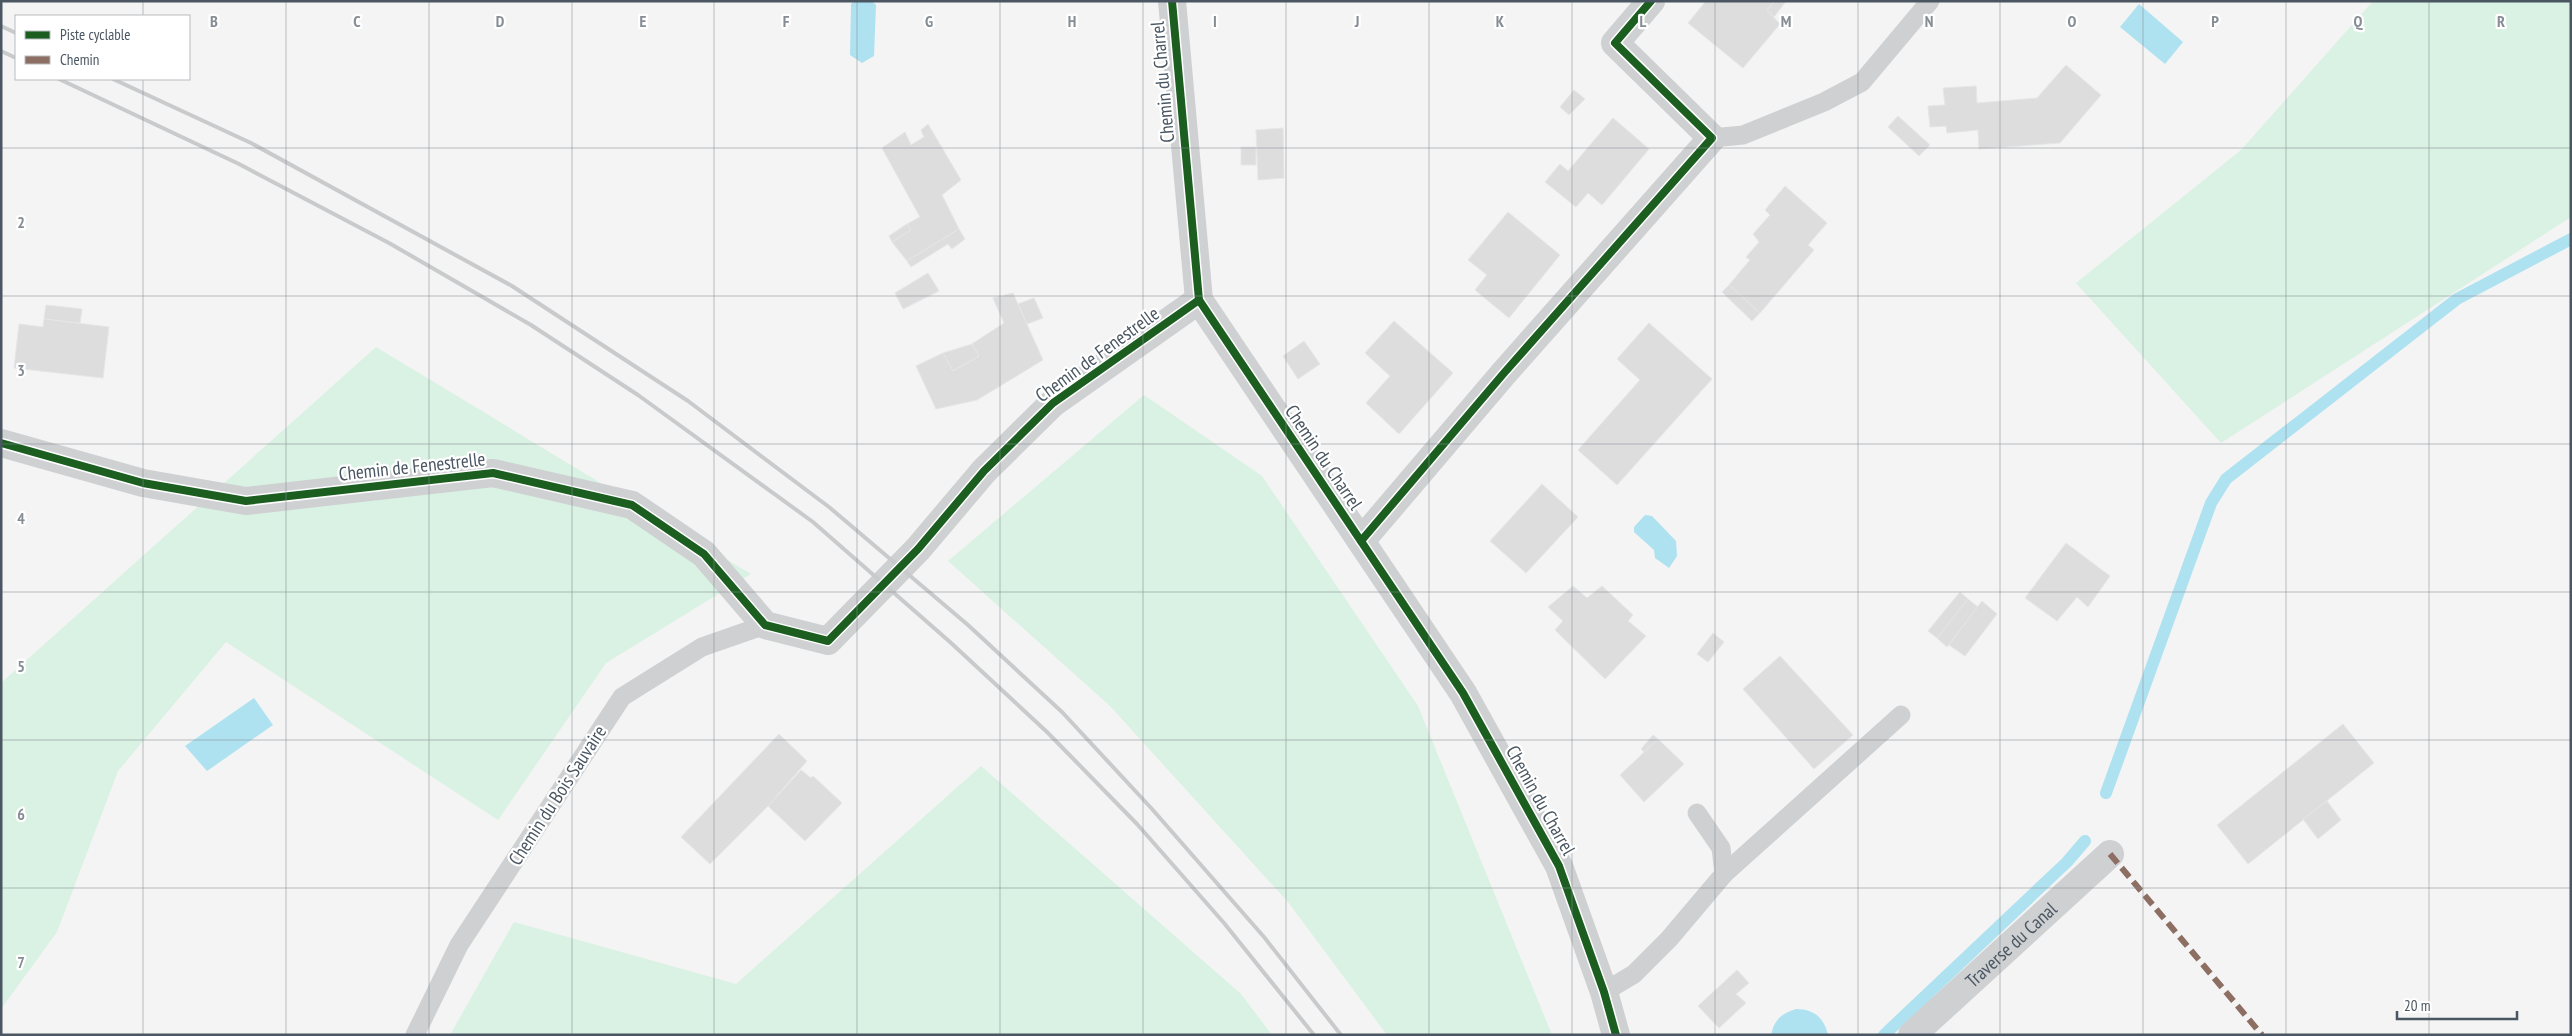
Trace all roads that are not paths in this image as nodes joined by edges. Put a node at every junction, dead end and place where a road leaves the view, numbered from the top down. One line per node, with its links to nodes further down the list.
1 (1172, 1): 5 (street, Chemin du Charrel)
2 (1651, 1): 4 (street)
3 (1930, 1): 4 (lane)
4 (1712, 138): 7 (street)
5 (1198, 300): 7 (street, Chemin du Charrel); 8 (street, Chemin de Fenestrelle)
6 (1, 443): 8 (street, Chemin de Fenestrelle)
7 (1361, 540): 13 (street, Chemin du Charrel)
8 (765, 625): 14 (lane, Chemin du Bois Sauvaire)
9 (1901, 714): 12 (lane)
10 (1697, 814): 12 (lane)
11 (2110, 854): 16 (street, Traverse du Canal)
12 (1724, 874): 13 (lane)
13 (1604, 992): 15 (street, Chemin du Charrel)
14 (415, 1035)
15 (1616, 1035)
16 (1912, 1035)

